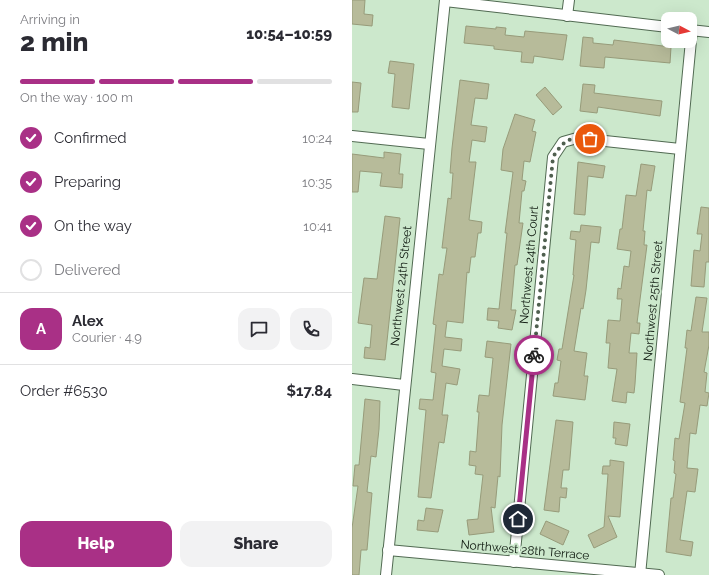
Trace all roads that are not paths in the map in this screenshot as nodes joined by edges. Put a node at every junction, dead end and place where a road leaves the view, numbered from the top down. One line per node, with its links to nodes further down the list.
1 (445, 0): 3 (street); 9 (street, Northwest 24th Street)
2 (569, 0): 3 (street)
3 (567, 16): 4 (street)
4 (661, 26)
5 (697, 31): 6 (street)
6 (709, 32)
7 (689, 48): 10 (street, Northwest 25th Street)
8 (352, 136): 9 (street)
9 (429, 144): 12 (street, Northwest 24th Street)
10 (680, 149): 14 (street, Northwest 24th Court); 15 (street, Northwest 25th Street)
11 (352, 379): 12 (street)
12 (404, 385): 13 (street, Northwest 24th Street)
13 (388, 550): 14 (street, Northwest 28th Terrace); 16 (street, Northwest 24th Street)
14 (514, 562): 15 (street, Northwest 28th Terrace)
15 (640, 574): 17 (street, Northwest 28th Terrace)
16 (386, 575)
17 (659, 575)

